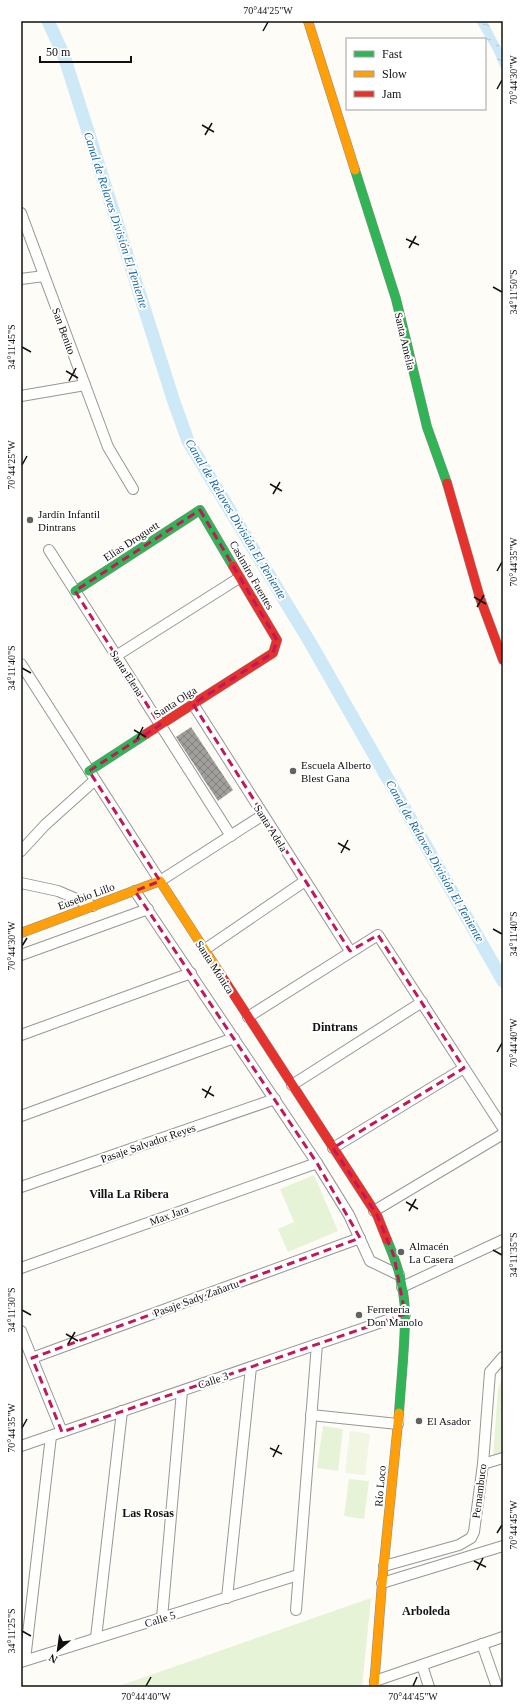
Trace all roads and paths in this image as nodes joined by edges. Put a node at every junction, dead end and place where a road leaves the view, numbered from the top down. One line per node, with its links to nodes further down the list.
1 (308, 21): 14 (street, Santa Amelia)
2 (21, 213): 3 (street, San Benito)
3 (44, 276): 4 (street); 5 (street, San Benito)
4 (21, 279)
5 (85, 385): 6 (street); 7 (street, San Benito)
6 (21, 396)
7 (133, 489)
8 (200, 510): 10 (street, Casimiro Fuentes); 11 (street, Elias Droguett)
9 (49, 550): 11 (street, Santa Elena)
10 (239, 578): 12 (street, Casimiro Fuentes); 13 (street)
11 (75, 591): 13 (street, Santa Elena)
12 (273, 653): 16 (street, Santa Olga)
13 (116, 656): 17 (street, Santa Elena)
14 (503, 660)
15 (21, 664): 18 (street, Santa Mónica)
16 (193, 704): 17 (street, Santa Olga); 20 (street, Santa Adela)
17 (160, 725): 18 (street, Santa Olga); 21 (street, Santa Elena)
18 (89, 771): 19 (street, Santa Mónica)
19 (95, 780): 22 (street); 23 (street, Santa Mónica)
20 (263, 815): 21 (street); 24 (street, Santa Adela)
21 (231, 836): 23 (street)
22 (21, 851)
23 (160, 881): 26 (street, Eusebio Lillo); 30 (street, Santa Mónica)
24 (305, 881): 30 (street); 31 (street, Santa Adela)
25 (21, 882): 27 (street)
26 (135, 890): 27 (street, Eusebio Lillo); 28 (street)
27 (93, 906): 29 (street, Eusebio Lillo)
28 (148, 909): 32 (street); 33 (street)
29 (21, 933)
30 (204, 950): 35 (street, Santa Mónica)
31 (350, 951): 34 (street); 35 (street)
32 (21, 955)
33 (191, 973): 36 (street); 37 (street)
34 (422, 1002): 38 (street); 39 (street)
35 (248, 1017): 39 (street, Santa Mónica)
36 (21, 1035)
37 (234, 1038): 40 (street); 41 (street)
38 (464, 1068): 42 (street); 44 (street)
39 (292, 1085): 44 (street, Santa Mónica)
40 (275, 1099): 45 (street); 46 (street, Pasaje Salvador Reyes)
41 (21, 1116)
42 (503, 1128)
43 (503, 1134): 47 (street)
44 (333, 1148): 47 (street, Santa Mónica)
45 (317, 1163): 48 (street); 50 (street, Max Jara)
46 (21, 1187)
47 (374, 1211): 51 (street, Santa Mónica)
48 (360, 1238): 51 (street); 57 (street, Pasaje Sady Zañartu)
49 (503, 1240): 52 (street)
50 (21, 1268)
51 (399, 1275): 52 (street, Santa Mónica)
52 (402, 1287): 53 (street, Río Loco)
53 (405, 1314): 55 (street, Calle 3); 62 (street, Río Loco)
54 (21, 1331): 57 (street)
55 (317, 1344): 58 (street, Calle 3); 61 (street)
56 (503, 1356): 67 (street, Pernambuco)
57 (32, 1358): 63 (street)
58 (251, 1367): 59 (street, Calle 3); 72 (street)
59 (182, 1391): 60 (street, Calle 3); 74 (street)
60 (122, 1412): 63 (street, Calle 3); 76 (street)
61 (311, 1415): 62 (street); 70 (street)
62 (398, 1424): 69 (street, Río Loco)
63 (62, 1432): 64 (street, Calle 3)
64 (51, 1436): 65 (street, Calle 3); 78 (street)
65 (21, 1446)
66 (503, 1458): 67 (street)
67 (483, 1464): 69 (street, Pernambuco)
68 (503, 1546): 71 (street)
69 (384, 1566): 71 (street, Río Loco)
70 (298, 1575): 72 (street, Calle 5); 73 (street)
71 (382, 1583): 80 (street, Río Loco)
72 (227, 1598): 74 (street, Calle 5)
73 (296, 1610)
74 (162, 1618): 76 (street, Calle 5)
75 (503, 1637): 77 (street)
76 (96, 1638): 78 (street, Calle 5)
77 (482, 1644): 79 (street); 82 (street)
78 (23, 1661)
79 (422, 1665): 80 (street); 81 (street)
80 (374, 1684)
81 (429, 1687)
82 (497, 1687)

